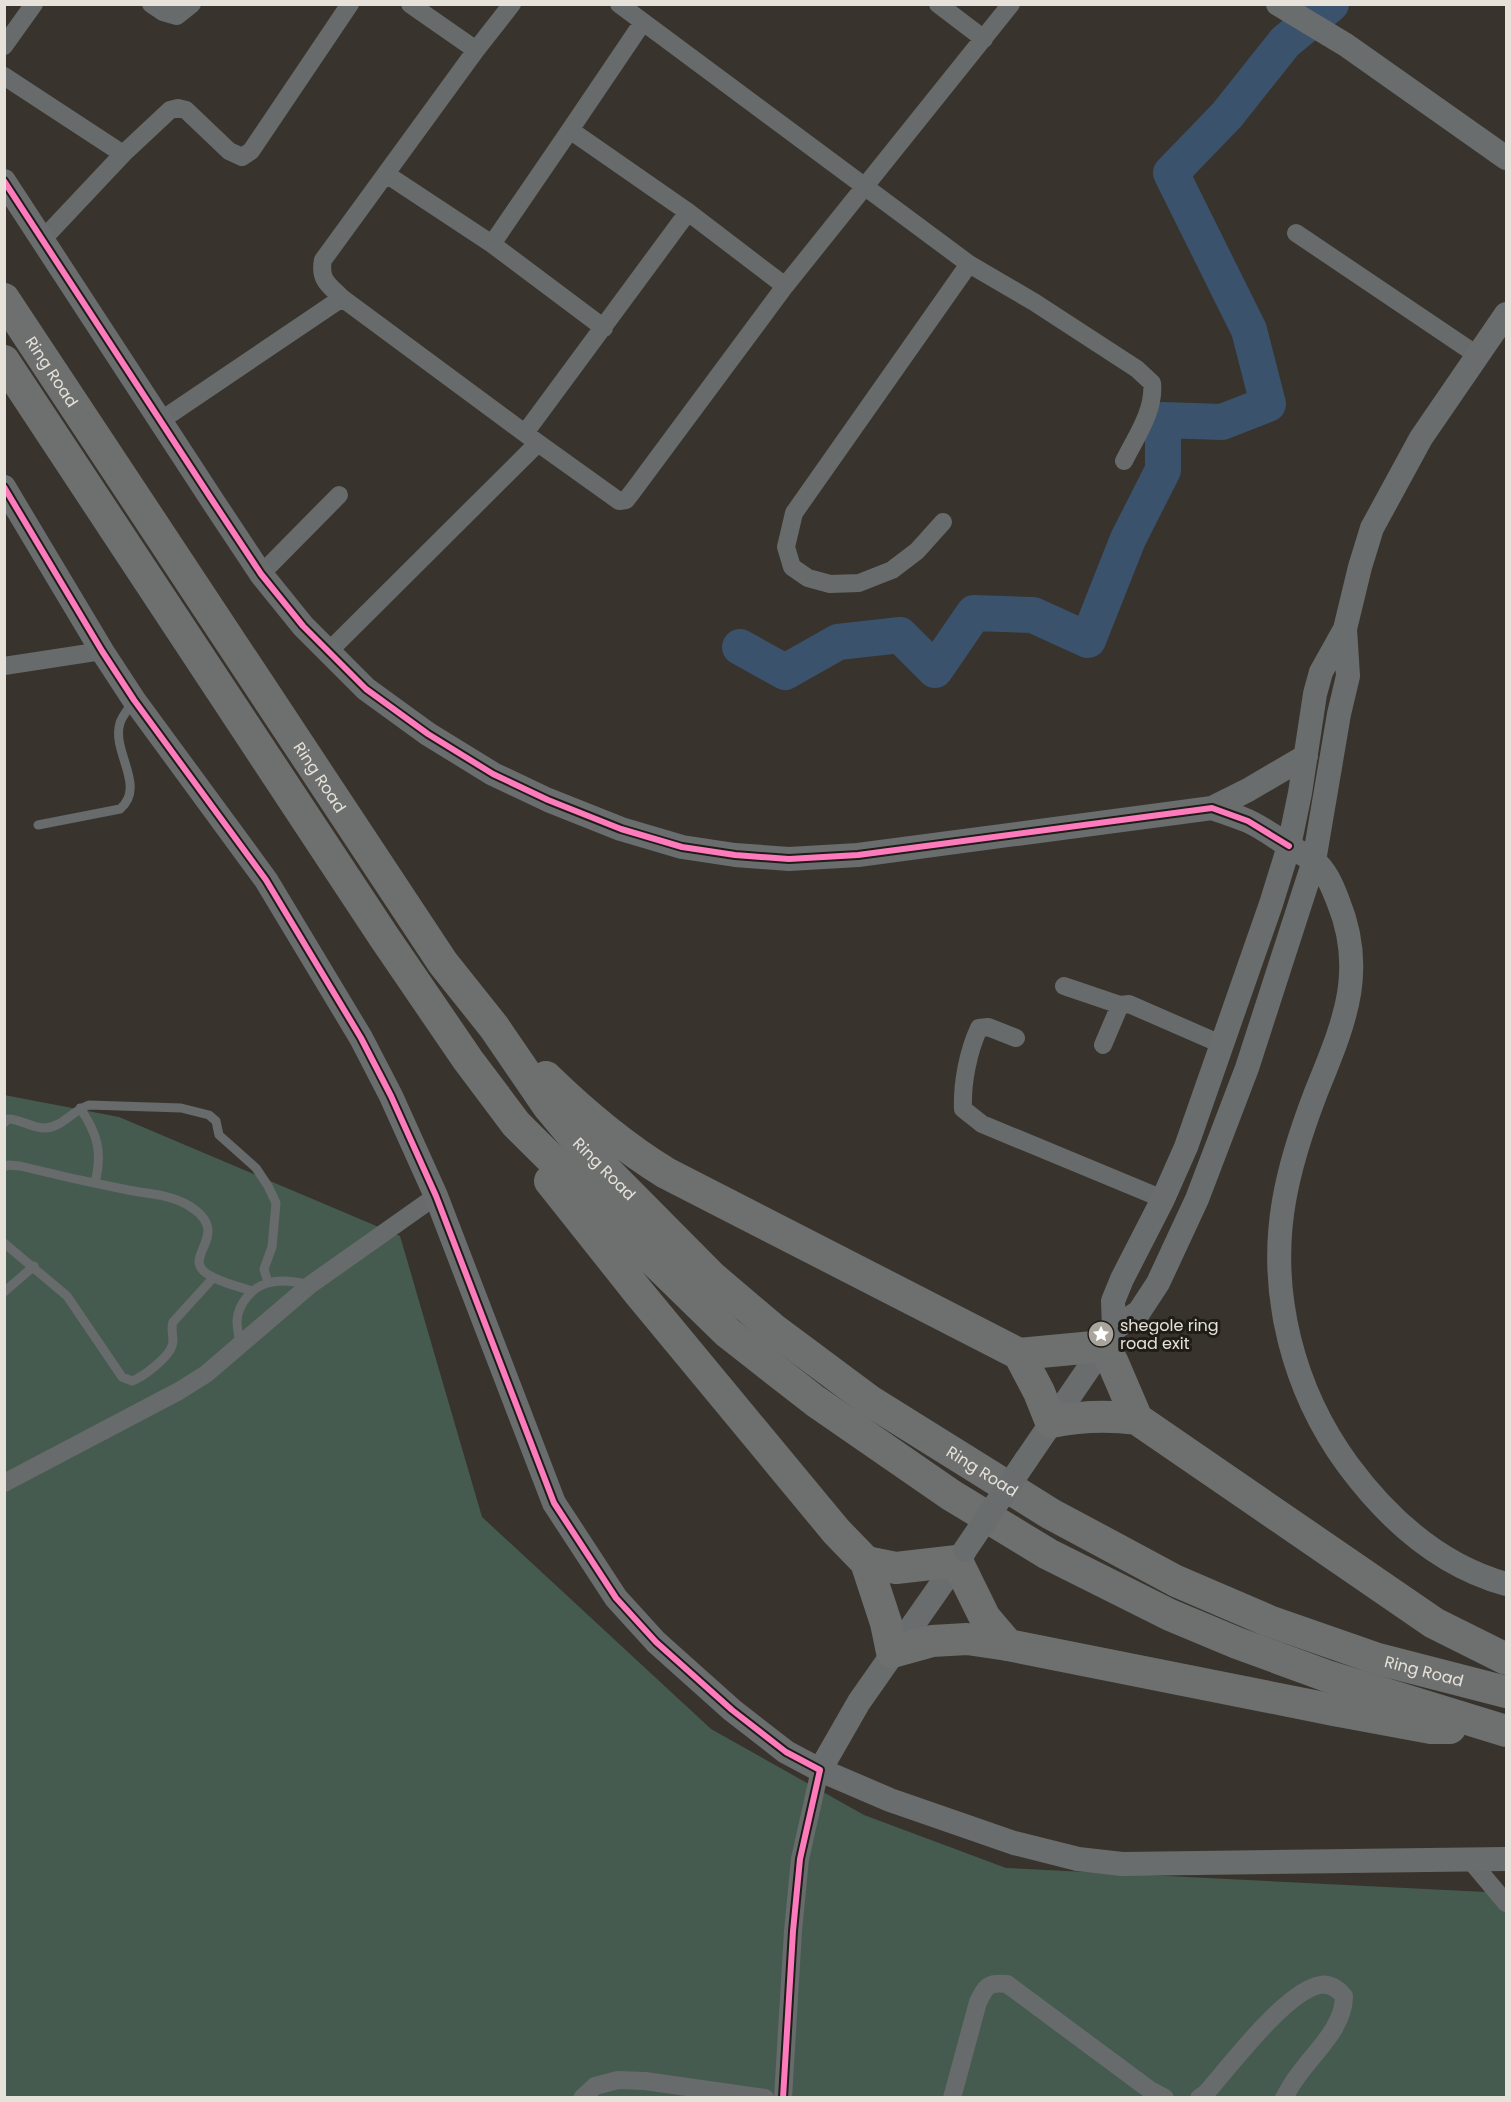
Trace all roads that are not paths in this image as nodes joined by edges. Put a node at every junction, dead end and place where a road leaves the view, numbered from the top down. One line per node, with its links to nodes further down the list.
1 (34, 4): 13 (street)
2 (151, 4): 3 (street)
3 (192, 4)
4 (350, 4): 17 (street)
5 (410, 4): 14 (street)
6 (512, 4): 14 (street)
7 (619, 4): 11 (street)
8 (938, 4): 12 (street)
9 (1011, 4): 12 (street)
10 (1279, 5): 18 (main road)
11 (643, 22): 16 (street); 21 (street)
12 (984, 39): 21 (street)
13 (4, 46)
14 (476, 50): 19 (street)
15 (4, 76): 17 (street)
16 (570, 130): 22 (street); 25 (street)
17 (123, 154): 24 (street)
18 (1506, 158)
19 (386, 174): 25 (street); 28 (street)
20 (4, 181): 24 (main road)
21 (864, 186): 26 (street); 27 (street)
22 (688, 212): 27 (street); 31 (street)
23 (1296, 232): 32 (street)
24 (42, 240): 34 (main road)
25 (492, 244): 31 (street)
26 (969, 264): 36 (street); 39 (street)
27 (785, 286): 35 (street)
28 (342, 298): 34 (street); 35 (street)
29 (4, 299): 53 (highway, Ring Road)
30 (1506, 314): 32 (main road)
31 (604, 328): 35 (street)
32 (1477, 355): 41 (main road)
33 (4, 361): 59 (highway, Ring Road)
34 (160, 421): 40 (main road)
35 (531, 438): 43 (street)
36 (1124, 461)
37 (4, 487): 42 (main road)
38 (339, 495): 40 (street)
39 (944, 522)
40 (261, 574): 43 (main road)
41 (1345, 629): 46 (main road); 50 (main road)
42 (102, 651): 44 (street); 45 (main road)
43 (328, 652): 47 (main road)
44 (4, 666)
45 (134, 700): 48 (lane); 62 (main road)
46 (1306, 756): 47 (main road); 49 (main road)
47 (1212, 808): 49 (main road)
48 (38, 825)
49 (1289, 846): 50 (main road); 56 (main road)
50 (1314, 861): 71 (main road); 79 (main road)
51 (1064, 986): 52 (street)
52 (1120, 1005): 55 (street); 56 (street)
53 (494, 1027): 73 (highway); 83 (highway, Ring Road)
54 (1016, 1038): 63 (street)
55 (1103, 1045)
56 (1222, 1045): 63 (main road)
57 (80, 1108): 58 (lane); 61 (lane); 67 (lane)
58 (4, 1123)
59 (516, 1124): 78 (highway); 84 (highway, Ring Road)
60 (4, 1167): 61 (lane)
61 (95, 1182): 66 (lane)
62 (436, 1196): 68 (street); 85 (main road)
63 (1163, 1199): 71 (main road)
64 (4, 1243): 65 (lane)
65 (34, 1266): 66 (lane); 70 (lane)
66 (213, 1278): 69 (lane)
67 (268, 1283): 68 (lane); 69 (lane)
68 (310, 1285): 72 (street)
69 (253, 1291): 72 (lane)
70 (4, 1292)
71 (1109, 1337): 73 (highway); 74 (highway); 75 (main road)
72 (240, 1345): 76 (street)
73 (1018, 1354): 75 (highway)
74 (1137, 1419): 75 (highway); 82 (highway)
75 (1051, 1422): 77 (main road, bridge)
76 (4, 1483)
77 (961, 1555): 78 (highway); 80 (highway); 81 (main road)
78 (866, 1562): 81 (highway)
79 (1506, 1584)
80 (1008, 1645): 81 (highway); 84 (highway)
81 (892, 1652): 85 (main road)
82 (1506, 1659)
83 (1506, 1692)
84 (1499, 1729)
85 (820, 1770): 87 (main road); 91 (street)
86 (1506, 1859): 87 (main road)
87 (1470, 1860): 88 (street)
88 (1506, 1903)
89 (582, 2097): 90 (street)
90 (765, 2097)
91 (783, 2097)
92 (952, 2097): 93 (street)
93 (1162, 2097)
94 (1198, 2097): 95 (street)
95 (1284, 2097)

